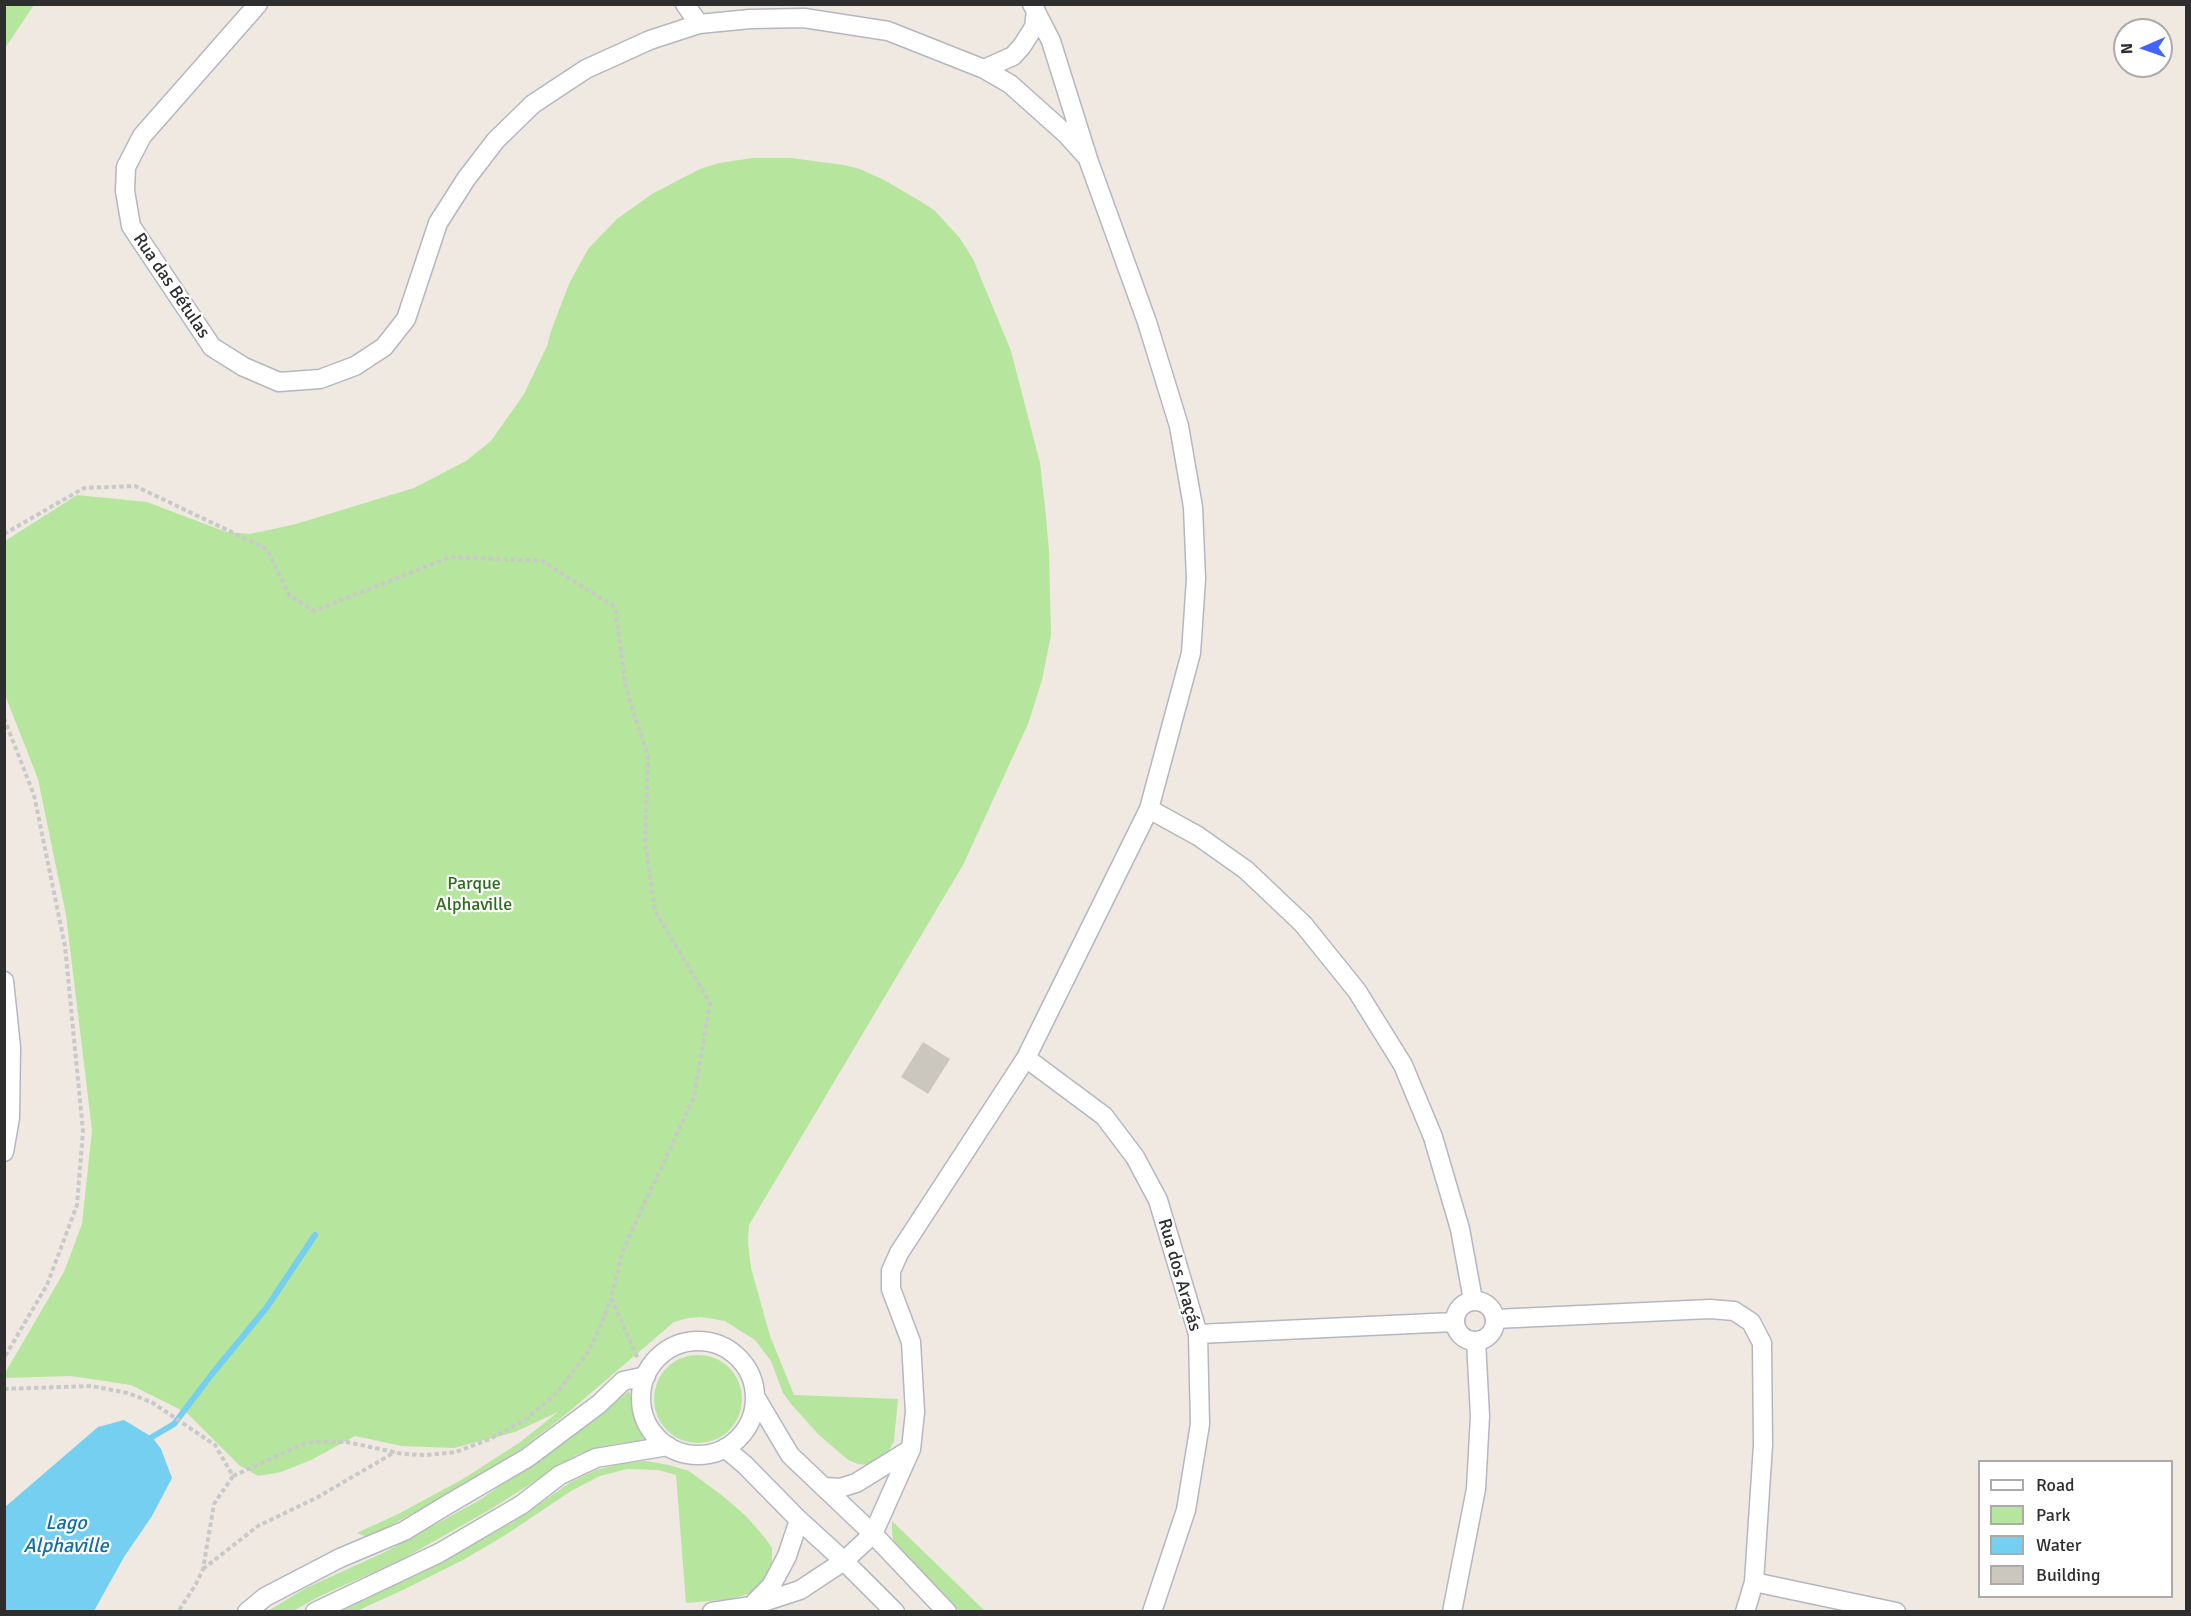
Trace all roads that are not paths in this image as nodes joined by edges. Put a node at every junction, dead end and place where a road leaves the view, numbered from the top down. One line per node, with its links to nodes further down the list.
1 (258, 4): 4 (street, Rua das Bétulas)
2 (685, 4): 4 (street)
3 (1034, 8): 5 (street); 6 (street)
4 (699, 24): 5 (street, Rua das Bétulas)
5 (984, 69): 6 (street, Rua das Bétulas)
6 (1088, 159): 7 (street)
7 (1149, 809): 9 (street); 11 (street)
8 (4, 981): 10 (street)
9 (1026, 1058): 14 (street, Rua dos Araçás); 20 (street)
10 (4, 1152)
11 (1473, 1300): 12 (street); 13 (street)
12 (1495, 1320): 15 (street); 25 (street)
13 (1454, 1322): 14 (street); 15 (street)
14 (1198, 1334): 32 (street, Rua dos Araçás)
15 (1476, 1341): 33 (street)
16 (646, 1376): 17 (street); 18 (street); 27 (street)
17 (754, 1396): 19 (street); 21 (street)
18 (668, 1446): 19 (street); 28 (street)
19 (725, 1448): 22 (street)
20 (911, 1449): 21 (street); 23 (street)
21 (825, 1487): 23 (street)
22 (799, 1520): 24 (street); 26 (street)
23 (873, 1534): 24 (street); 31 (street)
24 (844, 1561): 26 (street); 30 (street)
25 (1754, 1582): 34 (street); 35 (street)
26 (752, 1606): 29 (street)
27 (247, 1611)
28 (315, 1611)
29 (712, 1611)
30 (895, 1611)
31 (947, 1611)
32 (1152, 1611)
33 (1452, 1611)
34 (1745, 1611)
35 (1896, 1611)

